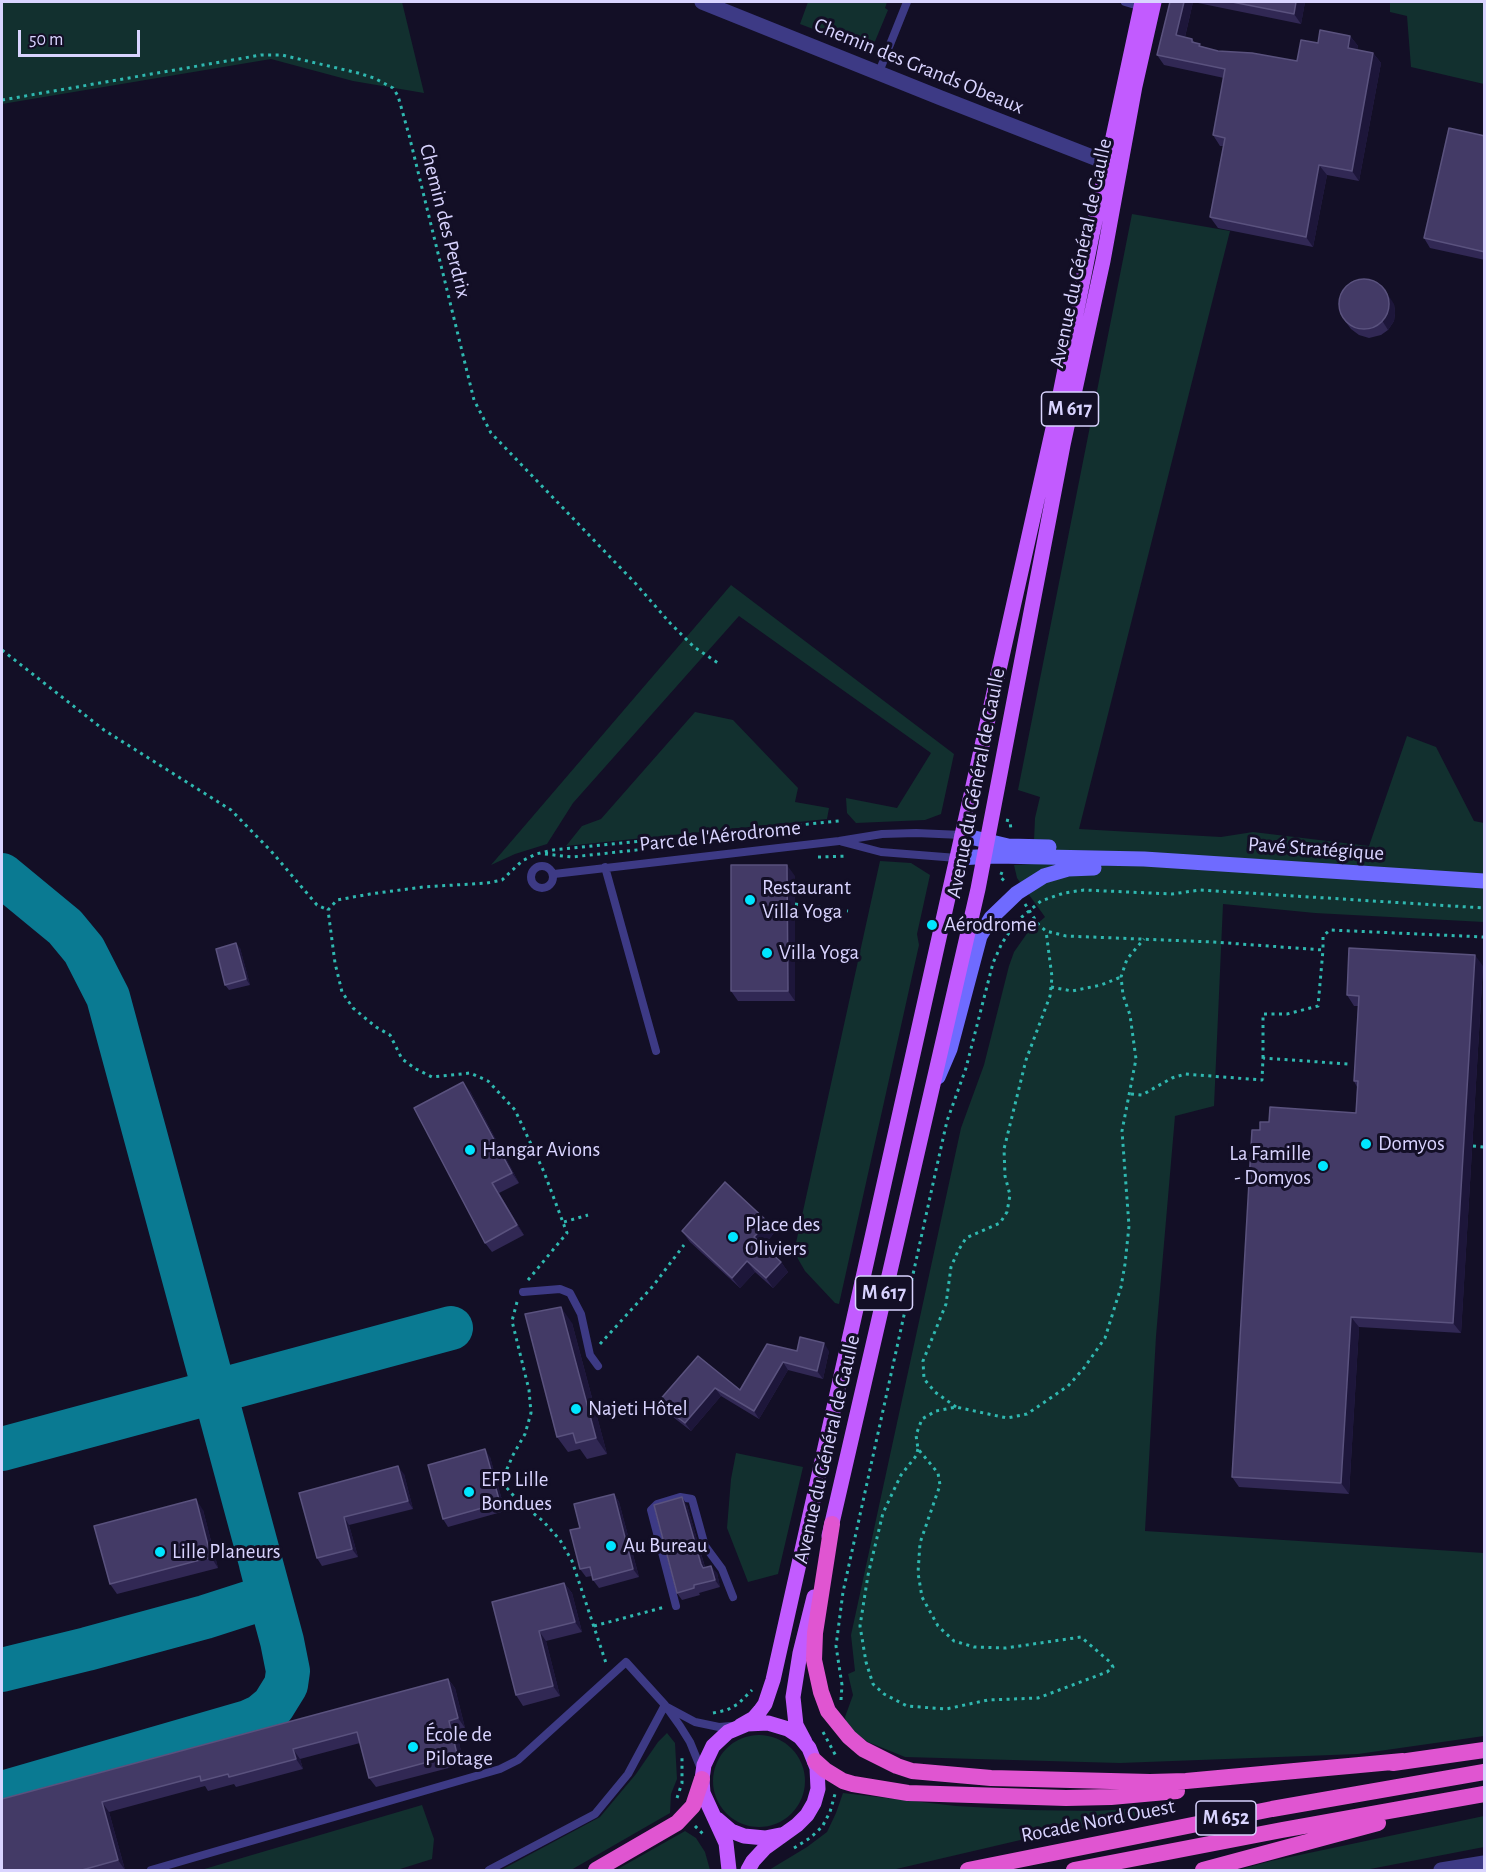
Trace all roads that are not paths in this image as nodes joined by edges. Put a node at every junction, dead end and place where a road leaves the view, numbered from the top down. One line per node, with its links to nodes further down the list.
1 (702, 2): 5 (street, Chemin des Grands Obeaux)
2 (907, 2): 5 (lane)
3 (1125, 2): 4 (lane)
4 (1147, 5): 6 (main road, Avenue du Général de Gaulle / M 617)
5 (879, 72): 6 (street, Chemin des Grands Obeaux)
6 (1114, 165): 7 (main road, Avenue du Général de Gaulle / M 617); 9 (main road, Avenue du Général de Gaulle / M 617)
7 (962, 835): 8 (lane, Parc de l'Aérodrome); 9 (main road); 10 (main road, Avenue du Général de Gaulle / M 617)
8 (839, 841): 10 (lane, Parc de l'Aérodrome); 12 (lane, Parc de l'Aérodrome)
9 (986, 849): 10 (main road, Pavé Stratégique); 11 (main road, Pavé Stratégique); 16 (main road, Avenue du Général de Gaulle / M 617)
10 (957, 858): 23 (main road, Avenue du Général de Gaulle / M 617)
11 (1196, 862): 14 (main road, Pavé Stratégique); 16 (main road)
12 (605, 867): 13 (lane, Parc de l'Aérodrome); 15 (lane)
13 (554, 874)
14 (1485, 881)
15 (656, 1051)
16 (929, 1096): 19 (main road, Avenue du Général de Gaulle / M 617)
17 (523, 1292): 18 (lane)
18 (598, 1366)
19 (832, 1524): 24 (main road, Avenue du Général de Gaulle / M 617); 27 (highway)
20 (733, 1597): 21 (lane)
21 (675, 1605)
22 (665, 1706): 23 (lane); 29 (lane); 35 (lane); 36 (lane)
23 (740, 1725): 24 (main road); 29 (main road)
24 (805, 1742): 26 (main road)
25 (1485, 1750): 27 (highway)
26 (815, 1761): 27 (highway); 33 (main road)
27 (1403, 1761)
28 (1485, 1772): 40 (highway, Rocade Nord Ouest / M 652)
29 (702, 1775): 32 (main road); 37 (highway)
30 (1485, 1794): 31 (highway, Rocade Nord Ouest / M 652)
31 (1452, 1800): 41 (highway, Rocade Nord Ouest / M 652); 42 (highway)
32 (715, 1818): 33 (main road); 38 (main road)
33 (785, 1833): 39 (main road)
34 (1485, 1863): 43 (street)
35 (151, 1870)
36 (489, 1870)
37 (596, 1870)
38 (729, 1870)
39 (748, 1870)
40 (968, 1870)
41 (1074, 1870)
42 (1203, 1870)
43 (1441, 1870)

